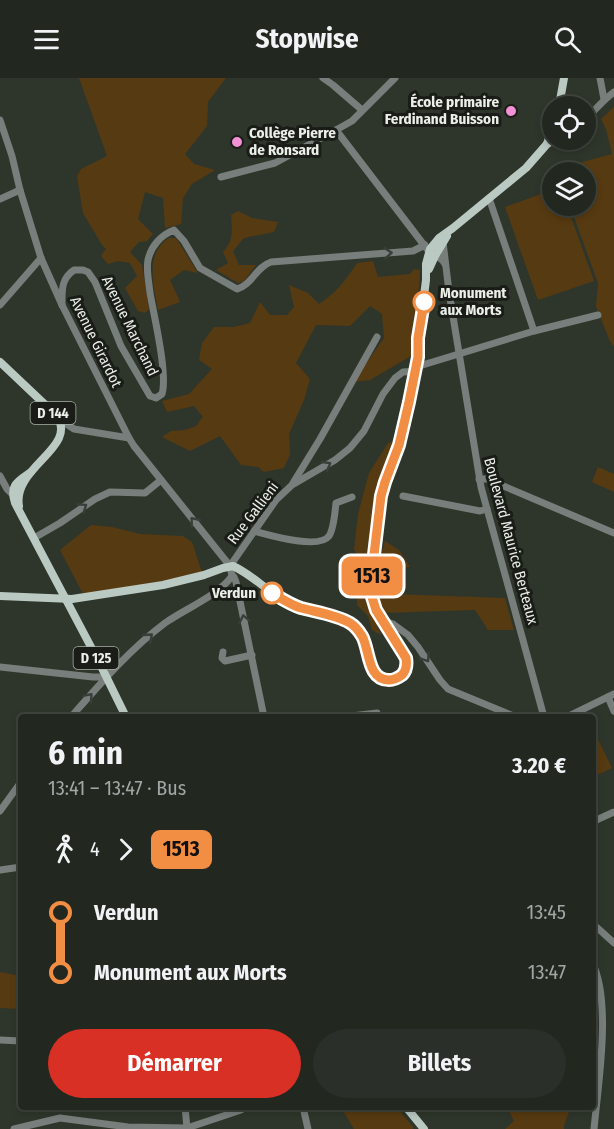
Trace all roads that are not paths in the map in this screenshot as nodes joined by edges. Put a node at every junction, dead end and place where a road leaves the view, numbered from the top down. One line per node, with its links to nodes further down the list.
1 (323, 78): 9 (street)
2 (395, 78): 9 (street)
3 (564, 78): 6 (main road)
4 (600, 78): 7 (street)
5 (614, 92): 7 (street)
6 (561, 96)
7 (604, 99): 8 (street)
8 (596, 109)
9 (362, 111): 11 (street)
10 (0, 120): 14 (street, Avenue Girardot)
11 (334, 132): 13 (street); 18 (street)
12 (542, 148): 15 (main road)
13 (221, 177)
14 (20, 190): 16 (street); 19 (street, Avenue Girardot)
15 (489, 198): 17 (main road); 23 (street)
16 (0, 199)
17 (453, 228): 18 (main road); 18 (main road)
18 (435, 253): 21 (street, Avenue Marchand, one-way to 18); 25 (street, Boulevard Maurice Berteaux); 27 (main road)
19 (41, 258): 20 (street); 21 (street, Avenue Girardot)
20 (0, 305)
21 (62, 305): 29 (street, Avenue Girardot)
22 (598, 315): 23 (street, Rue Gallieni)
23 (534, 331): 25 (street, Rue Gallieni)
24 (377, 337): 35 (street)
25 (459, 354): 27 (street, Rue Gallieni); 32 (street, Boulevard Maurice Berteaux)
26 (0, 362): 28 (main road, D 144)
27 (417, 370): 35 (street, Rue Gallieni, one-way to 27); 46 (main road)
28 (61, 423): 29 (street); 30 (main road, D 144)
29 (129, 438): 33 (street, Avenue Girardot)
30 (31, 472): 34 (main road, D 144); 36 (main road, D 144)
31 (0, 474): 34 (street); 36 (street)
32 (479, 478): 39 (street, Boulevard Maurice Berteaux); 41 (street)
33 (161, 480): 42 (street, one-way to 33); 43 (street, Avenue Girardot, one-way to 33)
34 (14, 485): 36 (main road)
35 (292, 485): 40 (street, Rue Gallieni)
36 (16, 495): 42 (main road)
37 (404, 496): 39 (street)
38 (352, 497): 40 (street)
39 (487, 509): 59 (street, Boulevard Maurice Berteaux)
40 (254, 531): 43 (street, Rue Gallieni)
41 (614, 533)
42 (34, 538): 45 (main road)
43 (231, 571): 45 (main road, Rue Gallieni); 46 (main road); 48 (street, one-way to 43); 50 (street, one-way to 43)
44 (0, 596): 45 (main road, Rue Gallieni)
45 (66, 599): 50 (main road, D 125)
46 (383, 623): 58 (street, one-way to 58)
47 (222, 651): 48 (street)
48 (252, 655): 56 (street)
49 (0, 668): 50 (street)
50 (106, 677): 54 (street, one-way to 50); 55 (main road, D 125)
51 (611, 696): 52 (street); 60 (street)
52 (614, 711)
53 (377, 713): 57 (street)
54 (74, 714)
55 (124, 714)
56 (263, 714)
57 (368, 714)
58 (509, 714)
59 (543, 714)
60 (573, 714)
61 (18, 788): 62 (street)
62 (0, 811)
63 (614, 812): 64 (street)
64 (596, 820)
65 (18, 867): 66 (street)
66 (0, 870)
67 (596, 926): 69 (street)
68 (614, 929): 69 (street)
69 (604, 933): 70 (street)
70 (614, 944)
71 (596, 969): 74 (street)
72 (0, 1040): 73 (street)
73 (18, 1041)
74 (596, 1108)
75 (184, 1110): 80 (street)
76 (241, 1110): 80 (street)
77 (304, 1110): 82 (street)
78 (408, 1110): 83 (main road)
79 (596, 1110): 84 (street)
80 (187, 1128): 81 (street)
81 (14, 1129)
82 (308, 1129)
83 (424, 1129)
84 (594, 1129)

